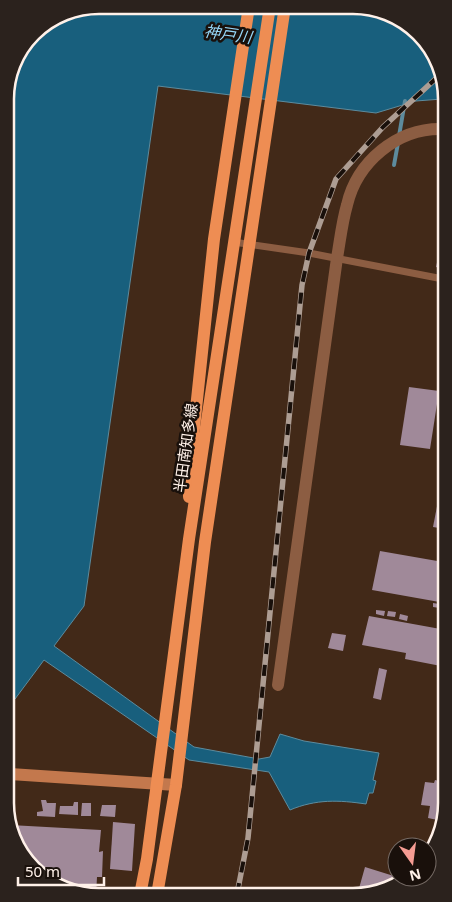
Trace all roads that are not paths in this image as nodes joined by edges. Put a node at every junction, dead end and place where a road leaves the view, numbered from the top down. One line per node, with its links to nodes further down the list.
1 (248, 14): 9 (main road)
2 (269, 14): 5 (main road, 半田南知多線)
3 (284, 14): 6 (main road)
4 (438, 130): 7 (street)
5 (233, 242): 6 (lane); 9 (main road, 半田南知多線)
6 (249, 244): 7 (lane); 13 (main road)
7 (337, 258): 8 (lane); 10 (street)
8 (438, 278)
9 (189, 539): 12 (main road, 半田南知多線)
10 (278, 685)
11 (14, 774): 12 (street)
12 (157, 783): 13 (street); 14 (main road, 半田南知多線)
13 (176, 785): 15 (main road)
14 (141, 888)
15 (158, 888)

